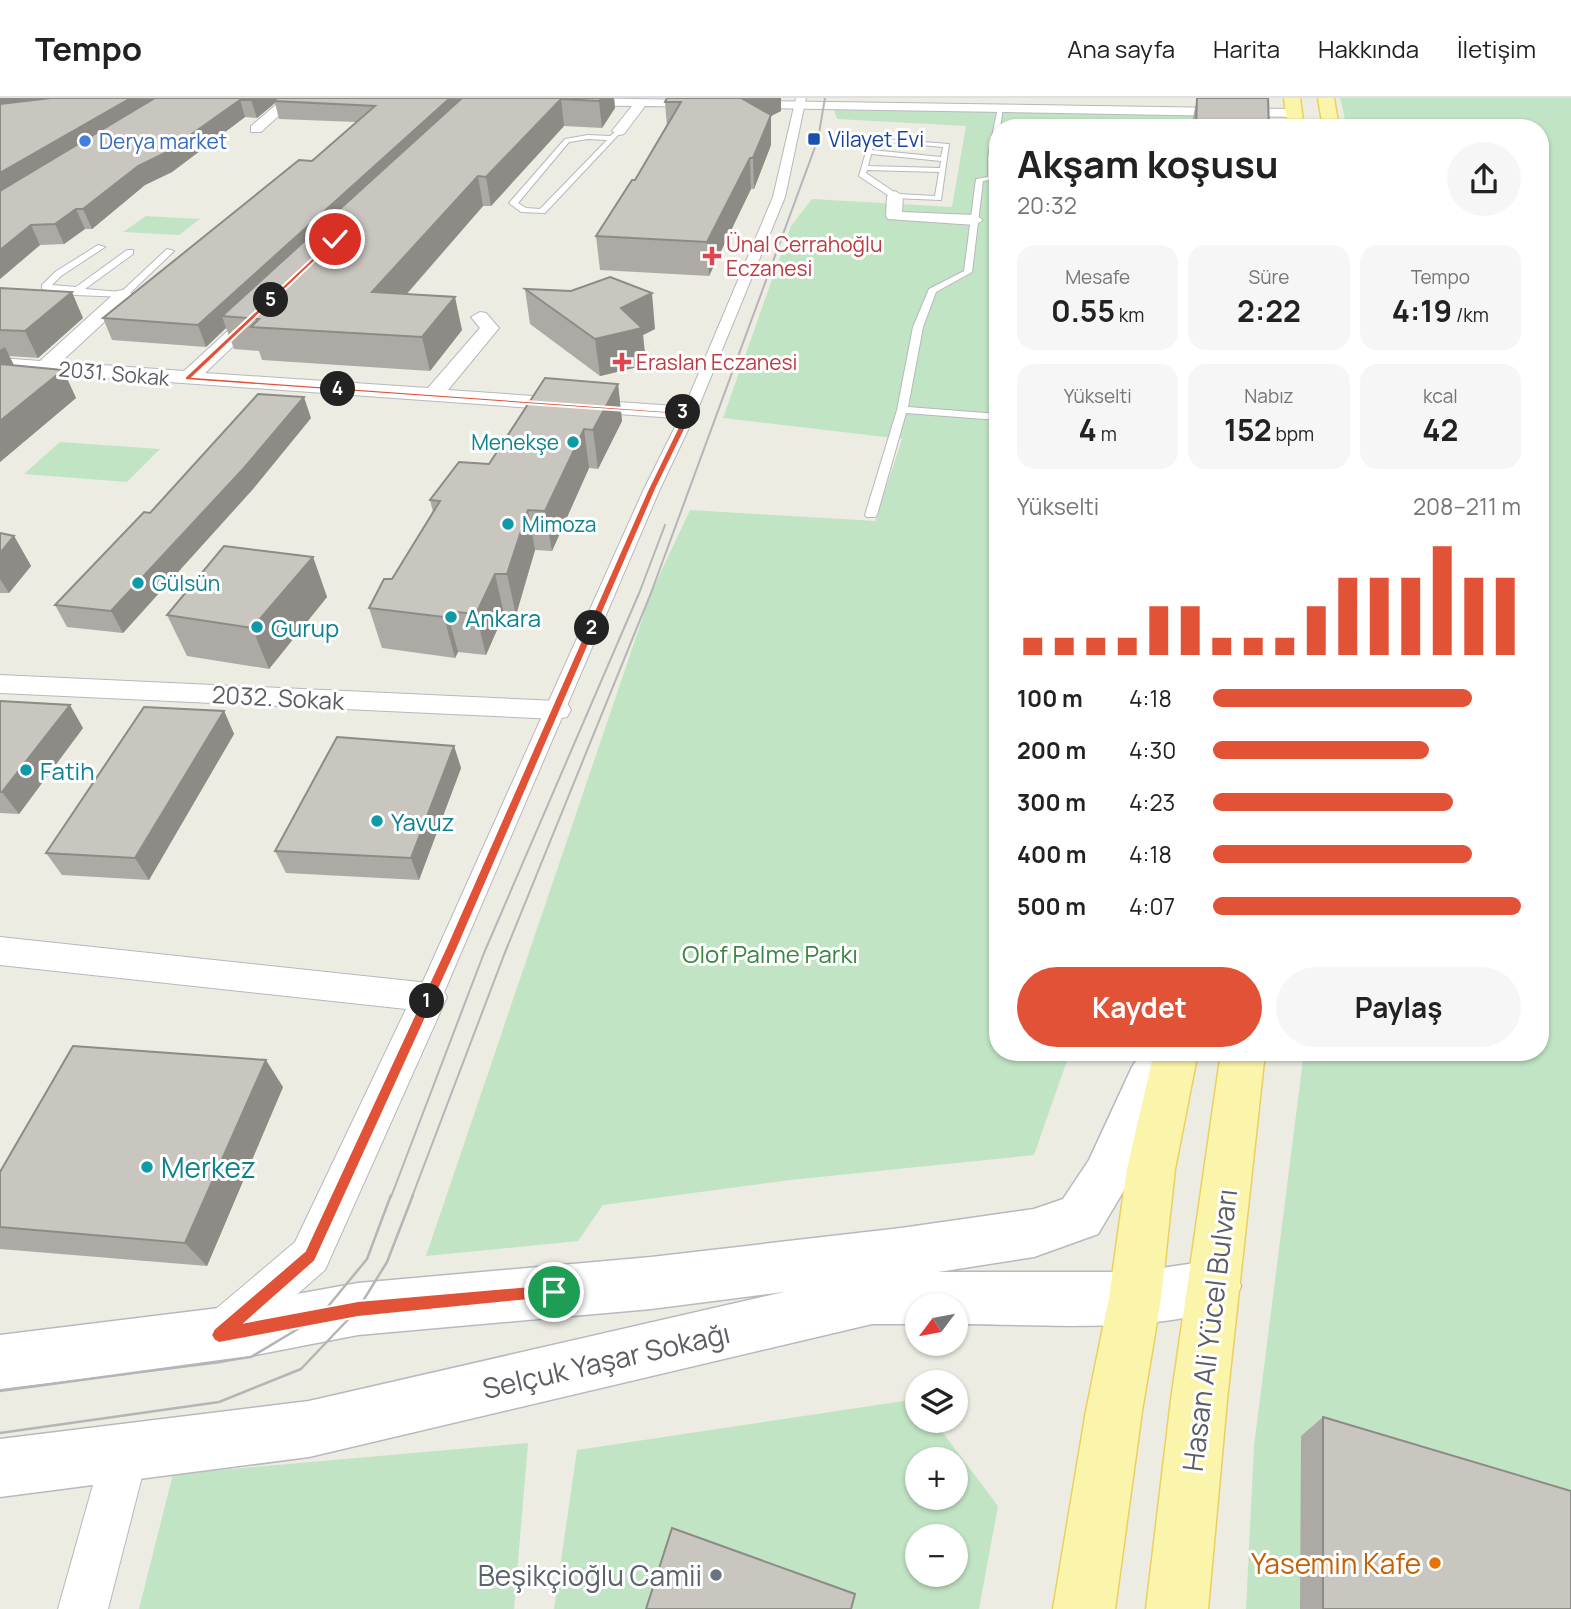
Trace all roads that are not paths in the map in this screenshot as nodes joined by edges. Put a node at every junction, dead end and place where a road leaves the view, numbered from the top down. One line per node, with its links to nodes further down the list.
1 (292, 98): 11 (street)
2 (1266, 98): 10 (street)
3 (1326, 98): 10 (main road)
4 (562, 101): 5 (street)
5 (642, 102): 6 (street); 12 (street)
6 (801, 102): 7 (street); 36 (street)
7 (960, 103): 8 (street)
8 (1000, 108): 9 (lane); 10 (street)
9 (998, 119)
10 (1309, 119)
11 (256, 128)
12 (615, 135): 12 (lane)
13 (927, 143): 14 (lane); 15 (lane); 16 (lane)
14 (868, 152): 15 (lane); 17 (lane)
15 (918, 158): 16 (lane); 18 (lane)
16 (945, 159): 19 (lane)
17 (863, 168): 18 (lane); 22 (lane)
18 (911, 169): 19 (lane); 20 (lane)
19 (943, 170): 22 (lane)
20 (905, 178)
21 (989, 179): 23 (lane)
22 (897, 192): 23 (street)
23 (975, 220): 35 (lane)
24 (101, 247): 27 (lane)
25 (170, 251): 28 (lane)
26 (130, 252): 27 (lane)
27 (75, 292): 28 (lane)
28 (123, 295): 32 (street)
29 (276, 295): 33 (street)
30 (480, 317): 34 (street)
31 (0, 364): 32 (street, 2031. Sokak)
32 (45, 367): 33 (street, 2031. Sokak)
33 (187, 379): 34 (street, 2031. Sokak)
34 (432, 396): 36 (street, 2031. Sokak)
35 (902, 410): 37 (lane); 38 (lane)
36 (689, 413): 40 (street)
37 (989, 416)
38 (872, 514)
39 (0, 684): 40 (street, 2032. Sokak)
40 (557, 710): 42 (street)
41 (0, 951): 42 (street)
42 (429, 997): 48 (street)
43 (1161, 1061): 48 (main road)
44 (1174, 1061): 47 (main road)
45 (1242, 1061): 46 (main road, Hasan Ali Yücel Bulvarı)
46 (1215, 1286): 47 (main road, Selçuk Yaşar Sokağı); 54 (main road, Hasan Ali Yücel Bulvarı)
47 (1135, 1298): 50 (main road, Selçuk Yaşar Sokağı); 53 (main road)
48 (219, 1335): 49 (main road)
49 (0, 1362)
50 (125, 1453): 51 (main road, Selçuk Yaşar Sokağı); 52 (street)
51 (0, 1468)
52 (83, 1609)
53 (1084, 1609)
54 (1177, 1609)

